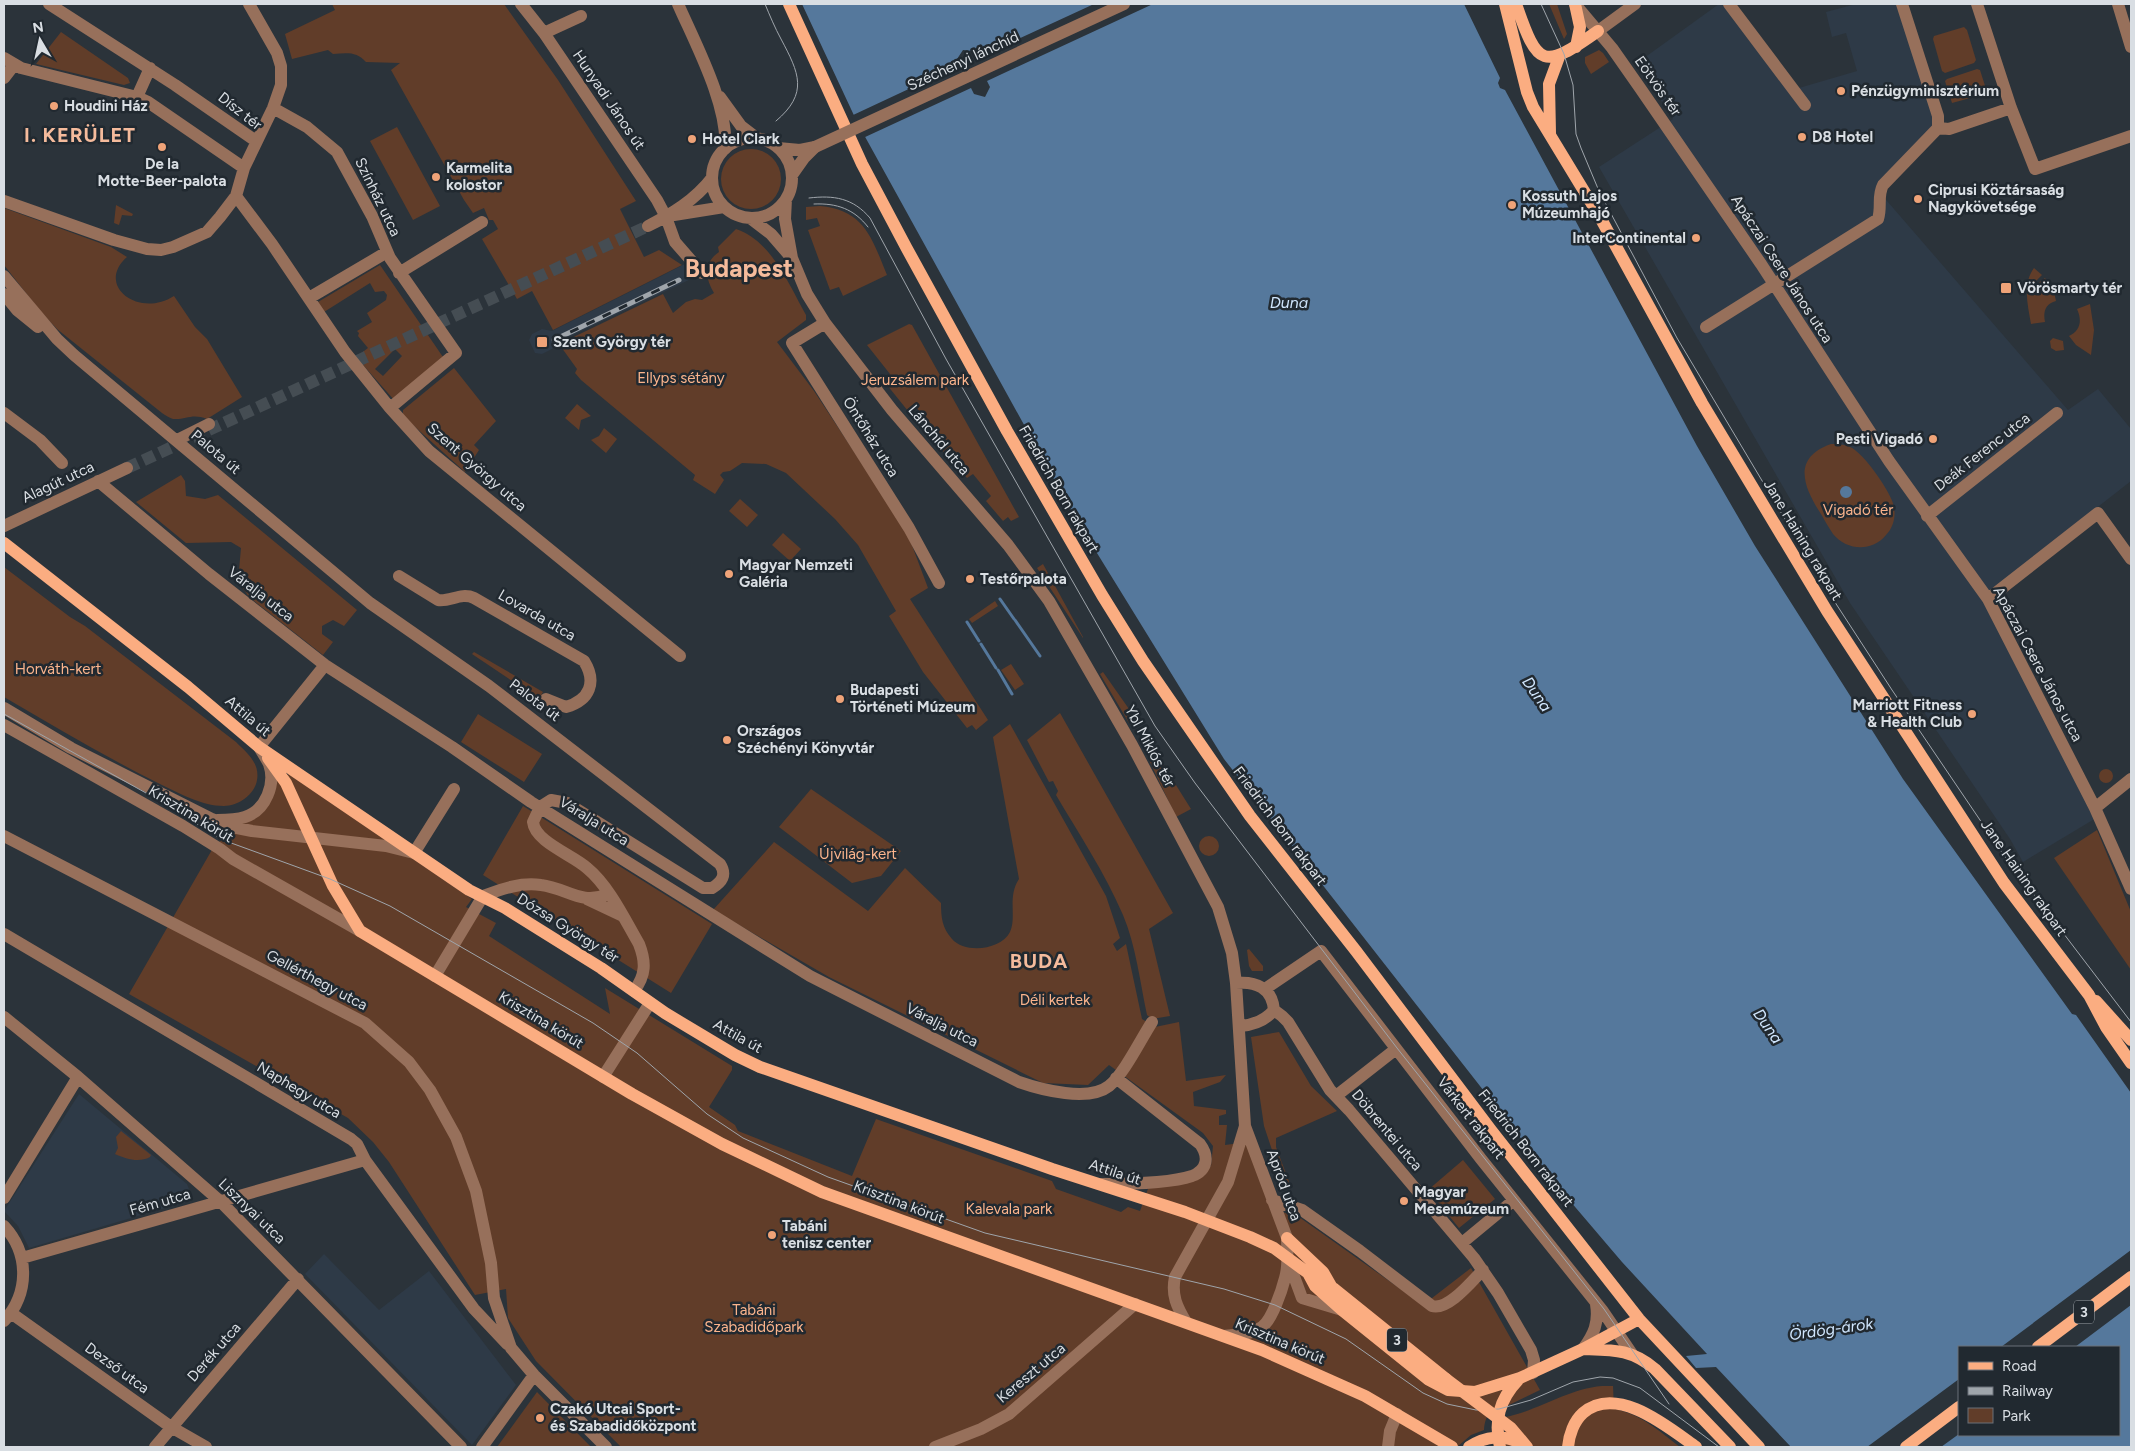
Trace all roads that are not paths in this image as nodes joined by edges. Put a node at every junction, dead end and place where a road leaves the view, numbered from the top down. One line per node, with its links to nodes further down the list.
1 (49, 4): 24 (street, Dísz tér)
2 (249, 4): 29 (street)
3 (521, 4): 18 (street, Hunyadi János út)
4 (678, 4): 26 (street)
5 (789, 4): 139 (main road, Friedrich Born rakpart)
6 (1124, 4): 37 (street, Széchenyi lánchíd, bridge)
7 (1506, 4): 32 (main road, Jane Haining rakpart)
8 (1516, 4): 22 (main road)
9 (1575, 4): 17 (street, Eötvös tér); 20 (main road)
10 (1635, 4): 16 (street)
11 (1729, 4): 28 (street)
12 (1902, 4): 31 (street)
13 (1977, 4): 30 (street)
14 (2118, 4): 19 (street)
15 (581, 16): 18 (street)
16 (1619, 16): 17 (street); 21 (street)
17 (1598, 31): 20 (main road); 21 (street, Eötvös tér)
18 (544, 34): 47 (street, Hunyadi János út)
19 (2131, 47)
20 (1576, 48): 22 (main road)
21 (1612, 48): 36 (street, Eötvös tér)
22 (1559, 57): 32 (main road)
23 (9, 61): 25 (street); 27 (street)
24 (150, 68): 27 (street); 35 (street, Dísz tér)
25 (4, 78)
26 (715, 91): 34 (street); 38 (street)
27 (136, 96): 40 (street)
28 (1805, 106)
29 (272, 108): 35 (street); 51 (street, Színház utca)
30 (2011, 108): 31 (street); 33 (street)
31 (1938, 128): 56 (street)
32 (1550, 136): 103 (main road, Jane Haining rakpart)
33 (2131, 136)
34 (758, 139): 38 (street); 39 (street)
35 (256, 141): 40 (street, Dísz tér)
36 (1678, 142): 56 (street, Apáczai Csere János utca)
37 (815, 147): 39 (street, Széchenyi lánchíd); 41 (street, Széchenyi lánchíd)
38 (725, 149): 42 (street)
39 (783, 149): 41 (street)
40 (244, 168): 43 (street)
41 (794, 171): 44 (street)
42 (712, 178): 46 (street); 47 (street)
43 (236, 196): 45 (street); 58 (street, Szent György utca)
44 (786, 199): 48 (street); 52 (street, Lánchíd utca / 3)
45 (4, 201)
46 (724, 207): 47 (street); 48 (street)
47 (666, 217): 50 (street); 54 (street, Hunyadi János út)
48 (750, 218): 52 (street, Lánchíd utca / 3)
49 (482, 222): 53 (street)
50 (648, 226)
51 (386, 252): 53 (street, Színház utca); 58 (street)
52 (792, 258): 59 (street, Lánchíd utca / 3)
53 (400, 273): 62 (street)
54 (702, 273)
55 (4, 276): 61 (street, Palota út)
56 (1774, 285): 60 (street); 70 (street, Apáczai Csere János utca)
57 (4, 294): 61 (street, Palota út)
58 (309, 298): 62 (street, Szent György utca)
59 (825, 323): 72 (street, Lánchíd utca / 3); 76 (street, Öntőház utca)
60 (1706, 326)
61 (57, 339): 66 (street, Palota út)
62 (390, 408): 78 (street, Szent György utca)
63 (4, 413): 67 (street)
64 (2057, 413): 70 (street, Deák Ferenc utca)
65 (209, 424): 66 (street)
66 (176, 440): 86 (street, Palota út)
67 (62, 463)
68 (126, 468): 69 (street, Alagút utca)
69 (98, 481): 71 (street, Alagút utca); 86 (street, Váralja utca)
70 (1927, 516): 77 (street, Apáczai Csere János utca)
71 (4, 526)
72 (1002, 539): 100 (street, Ybl Miklós tér / 3)
73 (4, 544): 83 (main road, Attila út)
74 (2131, 559): 77 (street)
75 (399, 576): 80 (street, Lovarda utca)
76 (939, 583)
77 (1988, 599): 87 (street, Apáczai Csere János utca)
78 (680, 656)
79 (321, 670): 83 (street)
80 (546, 699)
81 (4, 708): 88 (street, Krisztina körút)
82 (4, 725): 97 (street, Krisztina körút)
83 (259, 747): 88 (street); 90 (main road, Krisztina körút); 91 (main road, Attila út)
84 (2131, 779): 87 (street)
85 (454, 789): 91 (street)
86 (540, 807): 93 (street); 115 (street, Váralja utca)
87 (2095, 808): 92 (street, Apáczai Csere János utca)
88 (215, 820): 90 (street, Krisztina körút)
89 (4, 836): 144 (street, Gellérthegy utca)
90 (311, 839): 91 (street, Krisztina körút); 97 (main road, Krisztina körút)
91 (414, 853): 94 (main road, Attila út)
92 (2131, 889)
93 (608, 894): 95 (street); 96 (street, Dózsa György tér)
94 (484, 896): 95 (street, Dózsa György tér); 99 (street); 102 (main road, Dózsa György tér)
95 (587, 899): 96 (street, Dózsa György tér)
96 (623, 916): 102 (street, Dózsa György tér)
97 (360, 931): 99 (main road, Krisztina körút)
98 (4, 934): 118 (street, Naphegy utca)
99 (435, 976): 114 (main road, Krisztina körút)
100 (1236, 983): 101 (street); 105 (street, Ybl Miklós tér / 3)
101 (1265, 989): 106 (street, Döbrentei utca); 111 (street, Várkert rakpart)
102 (634, 991): 104 (main road, Dózsa György tér)
103 (2089, 995): 110 (main road); 112 (main road, Jane Haining rakpart)
104 (650, 1003): 114 (street); 119 (main road, Attila út)
105 (1238, 1006): 109 (street, Apród utca / 3)
106 (1274, 1010): 109 (street); 116 (street, Döbrentei utca)
107 (4, 1017): 113 (street, Lisznyai utca)
108 (1152, 1022): 115 (street, Váralja utca)
109 (1240, 1026): 117 (street, Apród utca / 3)
110 (2131, 1040)
111 (1396, 1048): 116 (street); 122 (street, Várkert rakpart)
112 (2131, 1063)
113 (78, 1076): 120 (street); 123 (street, Lisznyai utca)
114 (604, 1077): 135 (main road, Krisztina körút)
115 (1116, 1078): 119 (street)
116 (1336, 1096): 127 (street, Döbrentei utca)
117 (1245, 1126): 121 (street, Apród utca / 3); 124 (street, Apród utca / 3)
118 (365, 1160): 123 (street, Fém utca); 144 (street, Naphegy utca)
119 (1100, 1184): 124 (main road, Attila út)
120 (4, 1198)
121 (1272, 1200): 126 (street, Apród utca / 3); 130 (street)
122 (1514, 1200): 127 (street); 136 (street, Várkert rakpart)
123 (221, 1202): 129 (street, Fém utca); 133 (street, Lisznyai utca)
124 (1208, 1220): 128 (main road, Attila út); 140 (street, 3)
125 (4, 1226): 129 (street)
126 (1287, 1238): 128 (street, Apród utca); 134 (main road, 3)
127 (1462, 1243): 130 (street, Döbrentei utca)
128 (1287, 1257): 131 (main road, Attila út); 137 (street); 142 (street)
129 (22, 1258): 138 (street)
130 (1483, 1270): 147 (street, Döbrentei utca)
131 (1308, 1273): 134 (main road); 137 (main road, Attila út)
132 (2131, 1277): 143 (main road, 3)
133 (298, 1279): 152 (street, Derék utca); 155 (street, Lisznyai utca)
134 (1333, 1288): 137 (main road, 3)
135 (1135, 1304): 140 (main road, Krisztina körút); 158 (street, Kereszt utca)
136 (1596, 1304): 141 (street, Várkert rakpart); 145 (street)
137 (1345, 1305): 149 (main road, Attila út); 163 (main road, 3, bridge)
138 (8, 1317): 152 (street, Dezső utca)
139 (1639, 1318): 141 (main road, Attila út); 167 (main road, Friedrich Born rakpart)
140 (1186, 1322): 142 (main road, Krisztina körút)
141 (1617, 1331): 145 (main road, Attila út); 146 (street, Várkert rakpart)
142 (1224, 1336): 151 (main road, Krisztina körút)
143 (2039, 1346)
144 (511, 1348): 148 (street, Gellérthegy utca)
145 (1583, 1349): 146 (main road); 147 (main road, Attila út)
146 (1632, 1354): 166 (main road)
147 (1537, 1371): 149 (main road, Attila út)
148 (534, 1375): 156 (street); 157 (street)
149 (1520, 1378): 162 (main road)
150 (1958, 1408): 168 (main road)
151 (1397, 1414): 159 (street); 160 (main road, Krisztina körút)
152 (171, 1427): 153 (street, Derék utca); 154 (street, Dezső utca)
153 (155, 1447)
154 (206, 1447)
155 (461, 1447)
156 (482, 1447)
157 (606, 1447)
158 (935, 1447)
159 (1388, 1447)
160 (1452, 1447)
161 (1469, 1447): 163 (main road, bridge)
162 (1500, 1447)
163 (1527, 1447)
164 (1568, 1447): 165 (main road)
165 (1696, 1447)
166 (1730, 1447)
167 (1760, 1447)
168 (1906, 1447)

